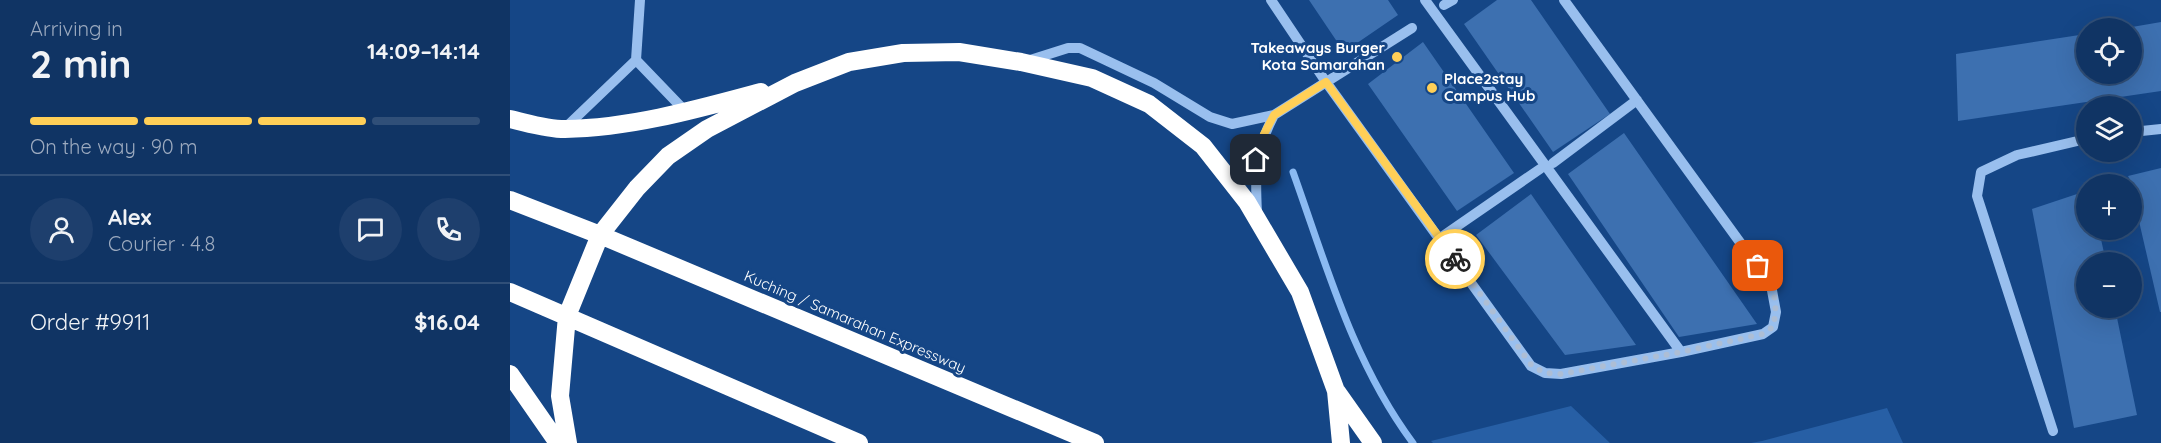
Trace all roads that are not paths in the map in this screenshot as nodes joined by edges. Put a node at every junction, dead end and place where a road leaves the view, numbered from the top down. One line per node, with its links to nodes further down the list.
1 (640, 0): 6 (street)
2 (1271, 0): 8 (street)
3 (1425, 0): 26 (street)
4 (1564, 0): 10 (street)
5 (1412, 28): 8 (street)
6 (636, 60): 11 (street); 14 (street)
7 (1022, 62): 9 (highway); 12 (street); 21 (highway)
8 (1326, 82): 12 (street); 23 (street)
9 (795, 83): 11 (highway); 22 (highway)
10 (1637, 100): 18 (street); 26 (street)
11 (686, 111): 14 (highway)
12 (1274, 115): 21 (street)
13 (510, 119): 14 (highway)
14 (564, 129)
15 (2161, 129): 16 (street)
16 (2142, 131)
17 (2076, 141): 29 (street)
18 (1552, 163)
19 (1540, 169): 23 (street)
20 (510, 200): 22 (highway, Kuching / Samarahan Expressway)
21 (1258, 220): 28 (highway)
22 (600, 235): 25 (highway); 33 (highway, Kuching / Samarahan Expressway)
23 (1440, 238): 26 (street)
24 (510, 292): 25 (highway)
25 (567, 316): 31 (highway); 32 (highway)
26 (1681, 352)
27 (510, 374): 30 (highway)
28 (1336, 391): 34 (highway); 35 (highway)
29 (2053, 431)
30 (558, 443)
31 (568, 443)
32 (859, 443)
33 (1095, 443)
34 (1341, 443)
35 (1373, 443)

